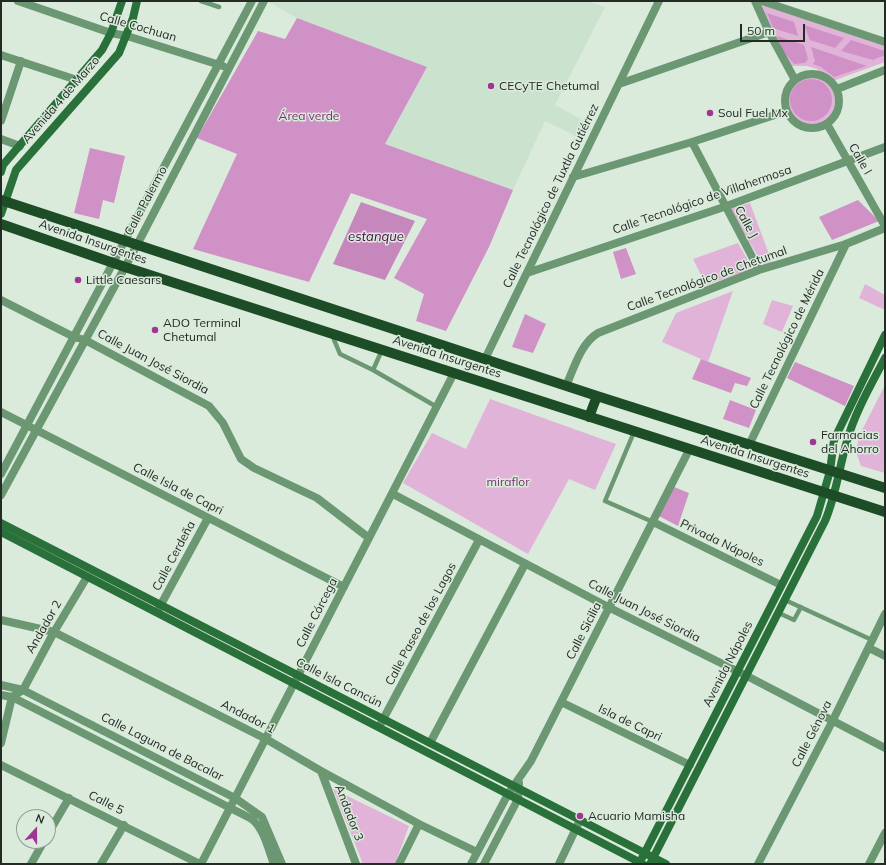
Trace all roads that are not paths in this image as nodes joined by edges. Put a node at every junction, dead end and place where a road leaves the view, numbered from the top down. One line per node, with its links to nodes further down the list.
1 (18, 1): 12 (street, Calle Cochuan)
2 (122, 1): 12 (street, Avenida 4 de Marzo)
3 (137, 1): 13 (street, Avenida 4 de Marzo)
4 (201, 1): 10 (lane)
5 (252, 1): 17 (street, Calle Palermo)
6 (264, 1): 18 (street, Calle Palermo)
7 (659, 1): 22 (street, Calle Tecnológico de Tuxtla Gutiérrez)
8 (755, 1): 11 (street)
9 (762, 1): 14 (street)
10 (218, 7)
11 (769, 32): 21 (street); 22 (street)
12 (111, 33): 13 (street, Calle Cochuan); 20 (street, Avenida 4 de Marzo)
13 (127, 36): 17 (street, Calle Cochuan); 34 (street, Avenida 4 de Marzo)
14 (885, 42)
15 (1, 55): 16 (street)
16 (21, 61): 20 (street); 25 (street)
17 (218, 64): 18 (street, Calle Cochuan); 39 (street, Calle Palermo)
18 (229, 68): 41 (street, Calle Palermo)
19 (885, 70): 23 (street)
20 (77, 80): 29 (street, Avenida 4 de Marzo)
21 (794, 80): 23 (street); 24 (street)
22 (619, 84): 33 (street, Calle Tecnológico de Tuxtla Gutiérrez)
23 (837, 89): 26 (street)
24 (787, 111): 26 (street); 28 (street)
25 (1, 121)
26 (827, 124): 31 (street, Calle I)
27 (1, 138): 29 (street)
28 (692, 142): 33 (street); 35 (street, Calle J)
29 (20, 146): 32 (street, Avenida 4 de Marzo)
30 (885, 147): 31 (street, Calle Tecnológico de Villahermosa)
31 (848, 161): 35 (street, Calle Tecnológico de Villahermosa); 38 (street, Calle I)
32 (1, 172)
33 (573, 177): 45 (street, Calle Tecnológico de Tuxtla Gutiérrez)
34 (3, 201): 36 (street, Avenida 4 de Marzo); 39 (main road, Avenida Insurgentes)
35 (724, 207): 44 (street, Calle J); 45 (street, Calle Tecnológico de Villahermosa)
36 (1, 214)
37 (1, 224): 42 (main road, Avenida Insurgentes)
38 (885, 227): 40 (street, Calle Tecnológico de Chetumal)
39 (125, 241): 41 (main road, Avenida Insurgentes); 42 (street, Calle Palermo)
40 (846, 244): 44 (street, Calle Tecnológico de Chetumal); 64 (street, Calle Tecnológico de Mérida)
41 (137, 245): 43 (street, Calle Palermo); 53 (main road, Avenida Insurgentes)
42 (114, 263): 43 (main road, Avenida Insurgentes); 49 (street, Calle Palermo)
43 (125, 267): 47 (main road, Avenida Insurgentes); 50 (street, Calle Palermo)
44 (759, 270): 56 (street, Calle Tecnológico de Chetumal)
45 (527, 272): 53 (street, Calle Tecnológico de Tuxtla Gutiérrez)
46 (1, 300): 49 (street, Calle Juan José Siordia)
47 (331, 333): 51 (main road, Avenida Insurgentes); 54 (lane)
48 (885, 335): 66 (street, Avenida Nápoles)
49 (74, 337): 50 (street, Calle Juan José Siordia); 61 (street, Calle Palermo)
50 (85, 340): 62 (street, Calle Palermo); 79 (street, Calle Juan José Siordia)
51 (382, 350): 54 (lane); 55 (main road, Avenida Insurgentes)
52 (885, 358): 68 (street, Avenida Nápoles)
53 (485, 359): 56 (main road, Avenida Insurgentes)
54 (373, 370): 58 (lane)
55 (454, 373): 58 (street, Calle Córcega); 60 (main road, Avenida Insurgentes)
56 (566, 386): 57 (main road, Avenida Insurgentes)
57 (597, 396): 60 (main road); 64 (main road, Avenida Insurgentes)
58 (437, 407): 71 (street, Calle Córcega)
59 (1, 412): 61 (street, Calle Isla de Capri)
60 (589, 417): 63 (main road, Avenida Insurgentes)
61 (27, 425): 62 (street, Calle Isla de Capri); 67 (street, Calle Palermo)
62 (36, 429): 72 (street, Calle Palermo); 75 (street, Calle Isla de Capri)
63 (634, 432): 65 (main road, Avenida Insurgentes); 76 (lane)
64 (749, 445): 66 (main road, Avenida Insurgentes)
65 (689, 450): 70 (main road, Avenida Insurgentes); 76 (street, Calle Sicilia)
66 (830, 470): 68 (main road, Avenida Insurgentes); 70 (street, Avenida Nápoles)
67 (1, 474)
68 (840, 474): 69 (main road, Avenida Insurgentes); 73 (street, Avenida Nápoles)
69 (885, 488)
70 (824, 493): 73 (main road, Avenida Insurgentes); 83 (street, Avenida Nápoles)
71 (393, 494): 79 (street, Calle Córcega); 80 (street, Calle Juan José Siordia)
72 (1, 495)
73 (834, 496): 74 (main road, Avenida Insurgentes); 86 (street, Avenida Nápoles)
74 (885, 512)
75 (208, 518): 84 (street, Calle Isla de Capri); 87 (street, Calle Cerdeña)
76 (653, 522): 83 (street, Privada Nápoles); 89 (street, Calle Sicilia)
77 (1, 523): 87 (street, Calle Isla Cancún)
78 (1, 532): 82 (street, Calle Isla Cancún)
79 (369, 538): 84 (street, Calle Córcega)
80 (479, 540): 81 (street, Calle Juan José Siordia); 108 (street, Calle Paseo de los Lagos)
81 (525, 564): 89 (street, Calle Juan José Siordia); 113 (street)
82 (87, 577): 91 (street, Calle Isla Cancún); 95 (street, Andador 2)
83 (781, 585): 85 (street, Avenida Nápoles)
84 (344, 587): 100 (street, Calle Córcega)
85 (776, 596): 86 (street); 90 (street, Avenida Nápoles)
86 (785, 600): 88 (lane); 92 (street, Avenida Nápoles)
87 (161, 605): 91 (street, Calle Cerdeña); 100 (street, Calle Isla Cancún)
88 (802, 607): 92 (lane); 96 (lane)
89 (610, 608): 99 (street, Calle Juan José Siordia); 107 (street, Calle Sicilia)
90 (770, 608): 92 (street); 99 (street, Avenida Nápoles)
91 (156, 612): 102 (street, Calle Isla Cancún)
92 (778, 613): 101 (street, Avenida Nápoles)
93 (885, 614): 96 (street, Calle Génova)
94 (1, 620): 95 (street, Andador 1)
95 (54, 632): 104 (street, Andador 2); 111 (street, Andador 1)
96 (872, 640): 97 (street, Calle Génova)
97 (869, 648): 98 (street); 109 (street, Calle Génova)
98 (885, 656)
99 (738, 671): 101 (street, Calle Juan José Siordia); 116 (street, Avenida Nápoles)
100 (299, 676): 102 (street, Calle Córcega); 108 (street, Calle Isla Cancún)
101 (746, 676): 109 (street, Calle Juan José Siordia); 133 (street, Avenida Nápoles)
102 (295, 684): 110 (street, Calle Isla Cancún); 111 (street, Calle Córcega)
103 (1, 685): 104 (street, Calle Laguna de Bacalar)
104 (23, 690): 106 (street); 121 (street, Calle Laguna de Bacalar)
105 (1, 695): 106 (street, Calle Laguna de Bacalar)
106 (12, 697): 112 (street); 123 (street, Calle Laguna de Bacalar)
107 (561, 702): 116 (street, Isla de Capri); 118 (street, Calle Sicilia)
108 (384, 720): 110 (street, Calle Paseo de los Lagos); 113 (street, Calle Isla Cancún)
109 (832, 722): 114 (street, Calle Juan José Siordia); 146 (street, Calle Génova)
110 (379, 728): 119 (street, Calle Isla Cancún)
111 (266, 739): 117 (street, Andador 1); 121 (street, Calle Córcega)
112 (1, 743)
113 (430, 743): 118 (street, Calle Isla Cancún)
114 (885, 748)
115 (1, 765): 120 (street, Calle 5)
116 (690, 765): 132 (street, Avenida Nápoles)
117 (321, 771): 126 (street, Andador 1); 140 (street, Andador 3)
118 (516, 787): 119 (street, Calle Sicilia); 122 (street, Calle Sicilia); 125 (street, Calle Isla Cancún)
119 (508, 794): 122 (street, Calle Isla Cancún); 131 (street, Calle Sicilia)
120 (68, 798): 124 (street); 127 (street, Calle 5)
121 (235, 798): 123 (street, Calle Córcega); 139 (street, Calle Laguna de Bacalar)
122 (518, 799): 128 (street, Calle Isla Cancún); 143 (street, Calle Sicilia)
123 (231, 808): 137 (street, Calle Córcega); 138 (street, Calle Laguna de Bacalar)
124 (56, 820)
125 (580, 820): 128 (street); 132 (street, Calle Isla Cancún)
126 (419, 824): 131 (street, Andador 1); 141 (street)
127 (124, 825): 136 (street); 137 (street, Calle 5)
128 (576, 830): 134 (street, Calle Isla Cancún); 144 (street)
129 (885, 833): 147 (street)
130 (39, 849): 135 (street)
131 (477, 852): 142 (street, Calle Sicilia)
132 (644, 853): 133 (street, Calle Isla Cancún); 134 (street, Avenida Nápoles)
133 (652, 861): 145 (street, Calle Isla Cancún)
134 (641, 863)
135 (31, 864)
136 (101, 864)
137 (201, 864)
138 (274, 864)
139 (282, 864)
140 (356, 864)
141 (399, 864)
142 (471, 864)
143 (484, 864)
144 (559, 864)
145 (666, 864)
146 (758, 864)
147 (869, 864)

